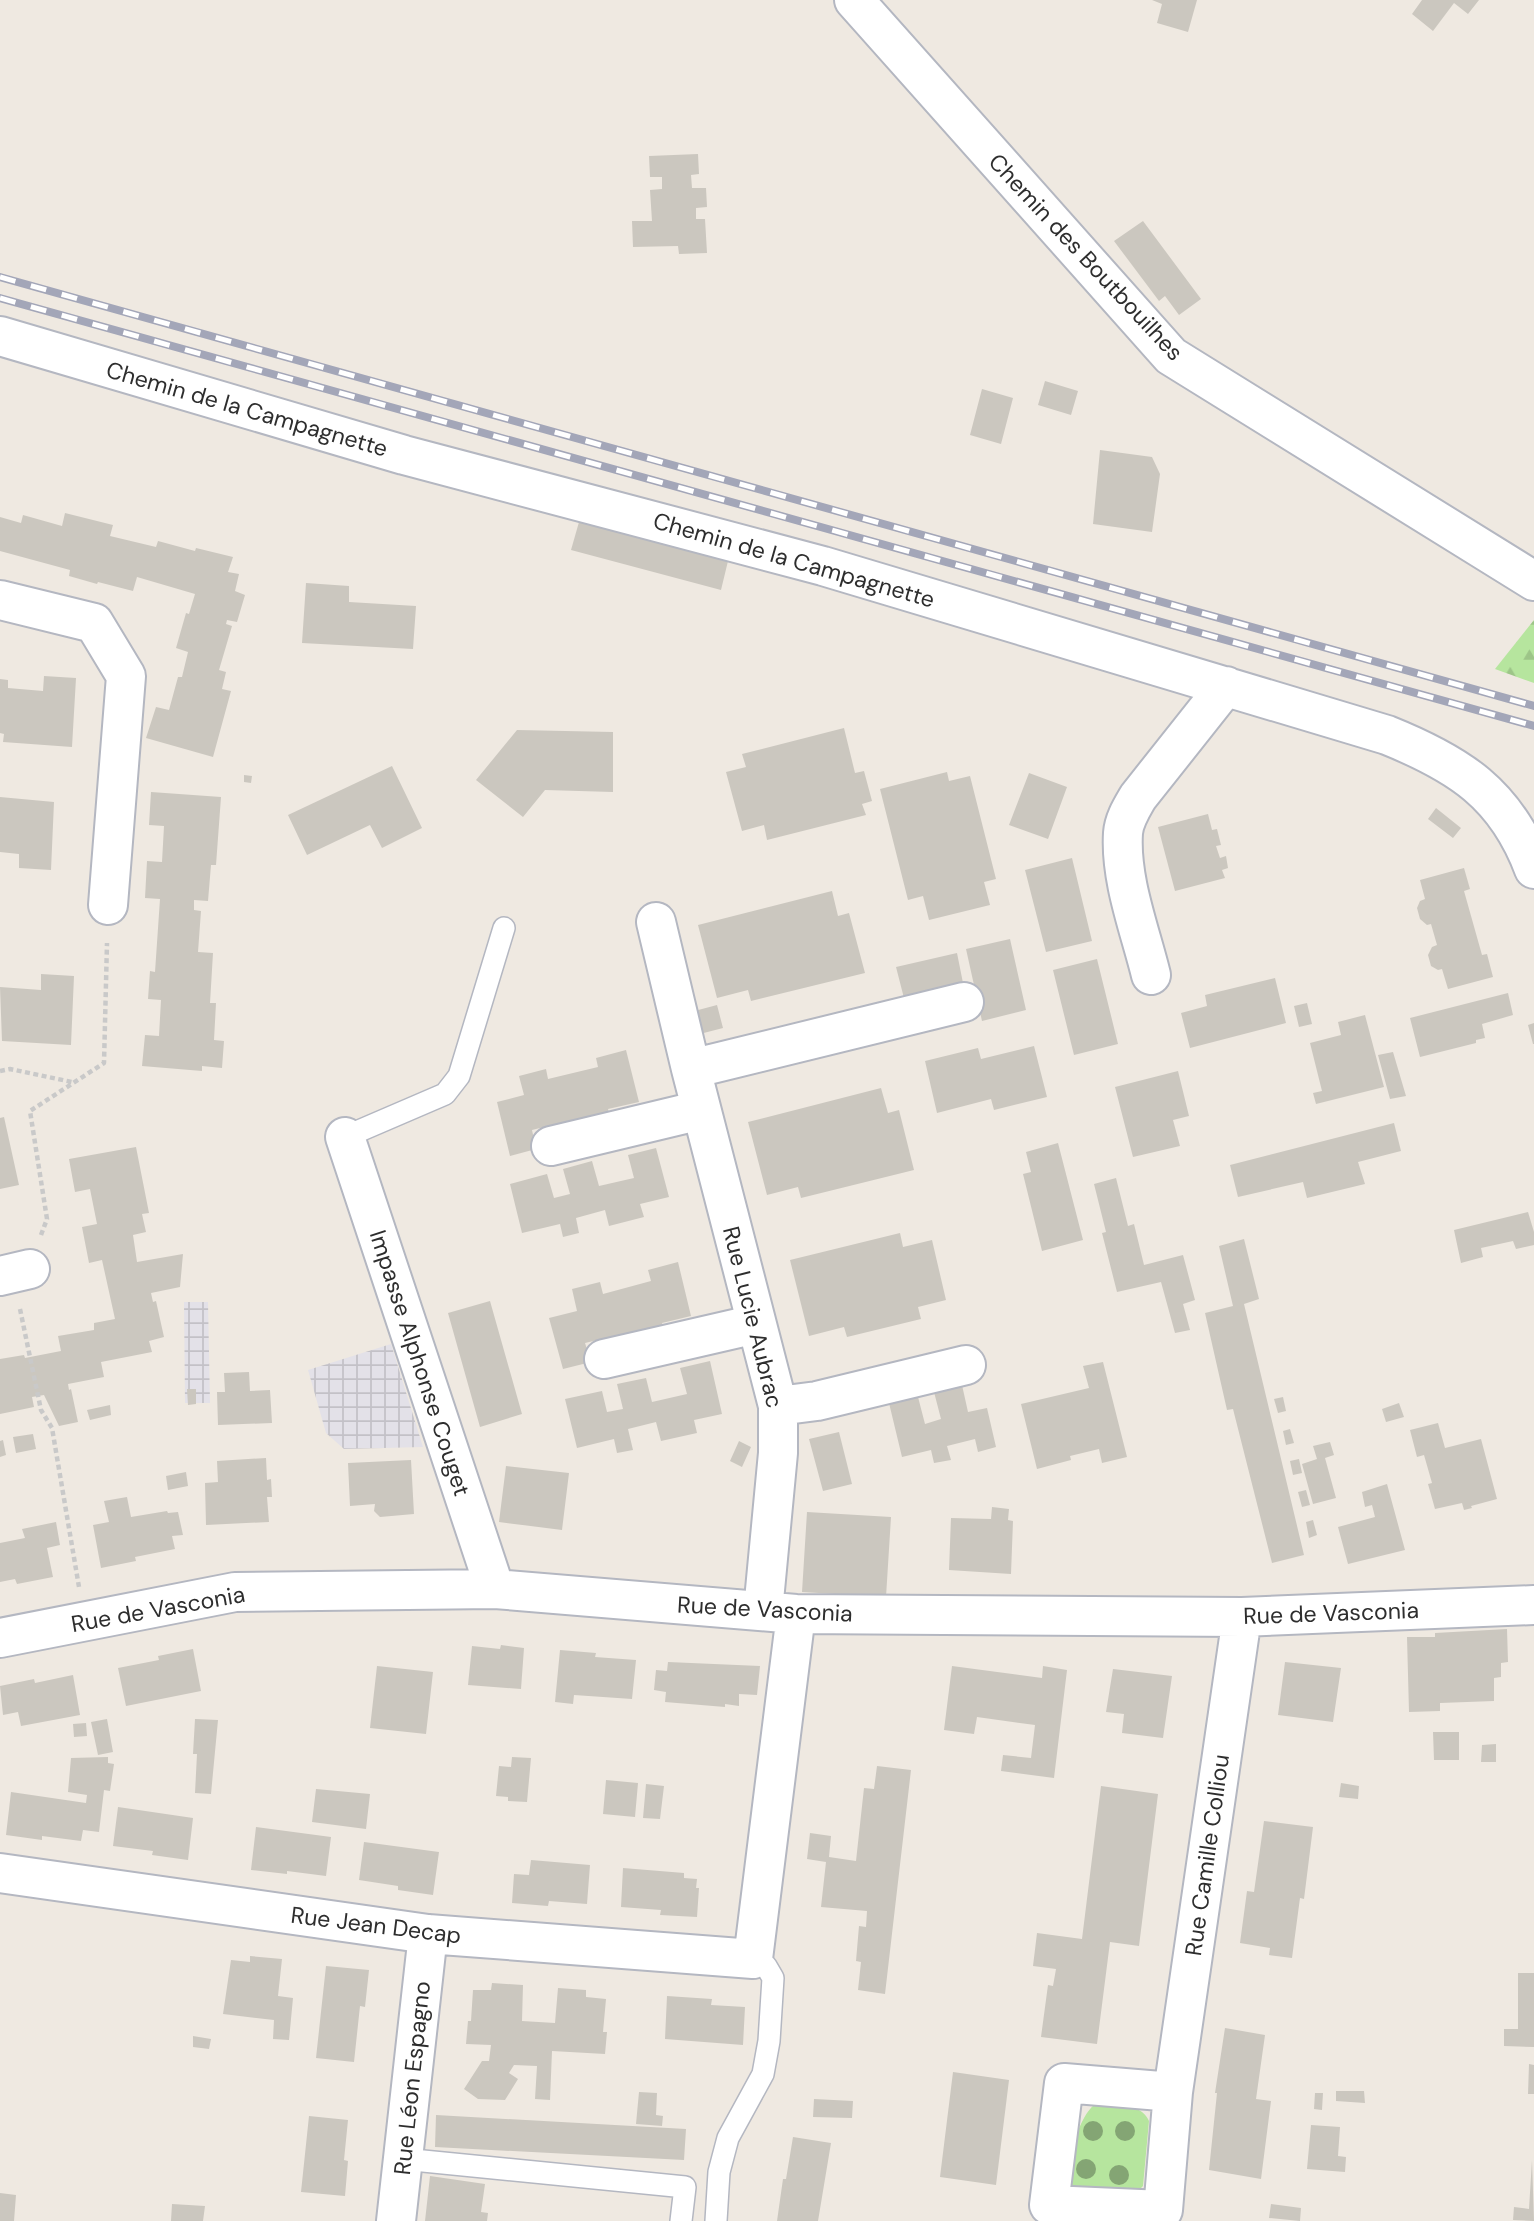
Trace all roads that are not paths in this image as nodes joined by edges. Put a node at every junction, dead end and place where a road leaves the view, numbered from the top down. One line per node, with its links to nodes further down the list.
1 (854, 0): 3 (street, Chemin des Boutbouilhes)
2 (0, 336): 5 (street, Chemin de la Campagnette)
3 (1534, 581)
4 (0, 600): 7 (street)
5 (1226, 686): 6 (street, Chemin de la Campagnette); 10 (street)
6 (1534, 869)
7 (108, 905)
8 (656, 922): 12 (street, Rue Lucie Aubrac)
9 (504, 928): 14 (lane)
10 (1151, 975)
11 (964, 1002): 12 (street)
12 (691, 1069): 13 (street, Rue Lucie Aubrac)
13 (701, 1110): 15 (street); 16 (street, Rue Lucie Aubrac)
14 (345, 1136): 20 (street, Impasse Alphonse Couget)
15 (551, 1146)
16 (756, 1324): 17 (street); 19 (street, Rue Lucie Aubrac)
17 (604, 1359)
18 (966, 1365): 19 (street)
19 (778, 1406): 22 (street, Rue Lucie Aubrac)
20 (495, 1589): 22 (street, Rue de Vasconia); 24 (street, Rue de Vasconia)
21 (1534, 1605): 23 (street, Rue de Vasconia)
22 (780, 1613): 23 (street, Rue de Vasconia); 27 (street, Rue Lucie Aubrac)
23 (1242, 1617): 28 (street, Rue Camille Colliou)
24 (0, 1638)
25 (0, 1873): 26 (street, Rue Jean Decap)
26 (428, 1934): 27 (street, Rue Jean Decap); 29 (street, Rue Léon Espagno)
27 (753, 1959): 32 (lane)
28 (1173, 2092)
29 (403, 2159): 30 (street, Rue Léon Espagno); 31 (lane)
30 (396, 2221)
31 (681, 2221)
32 (716, 2221)

